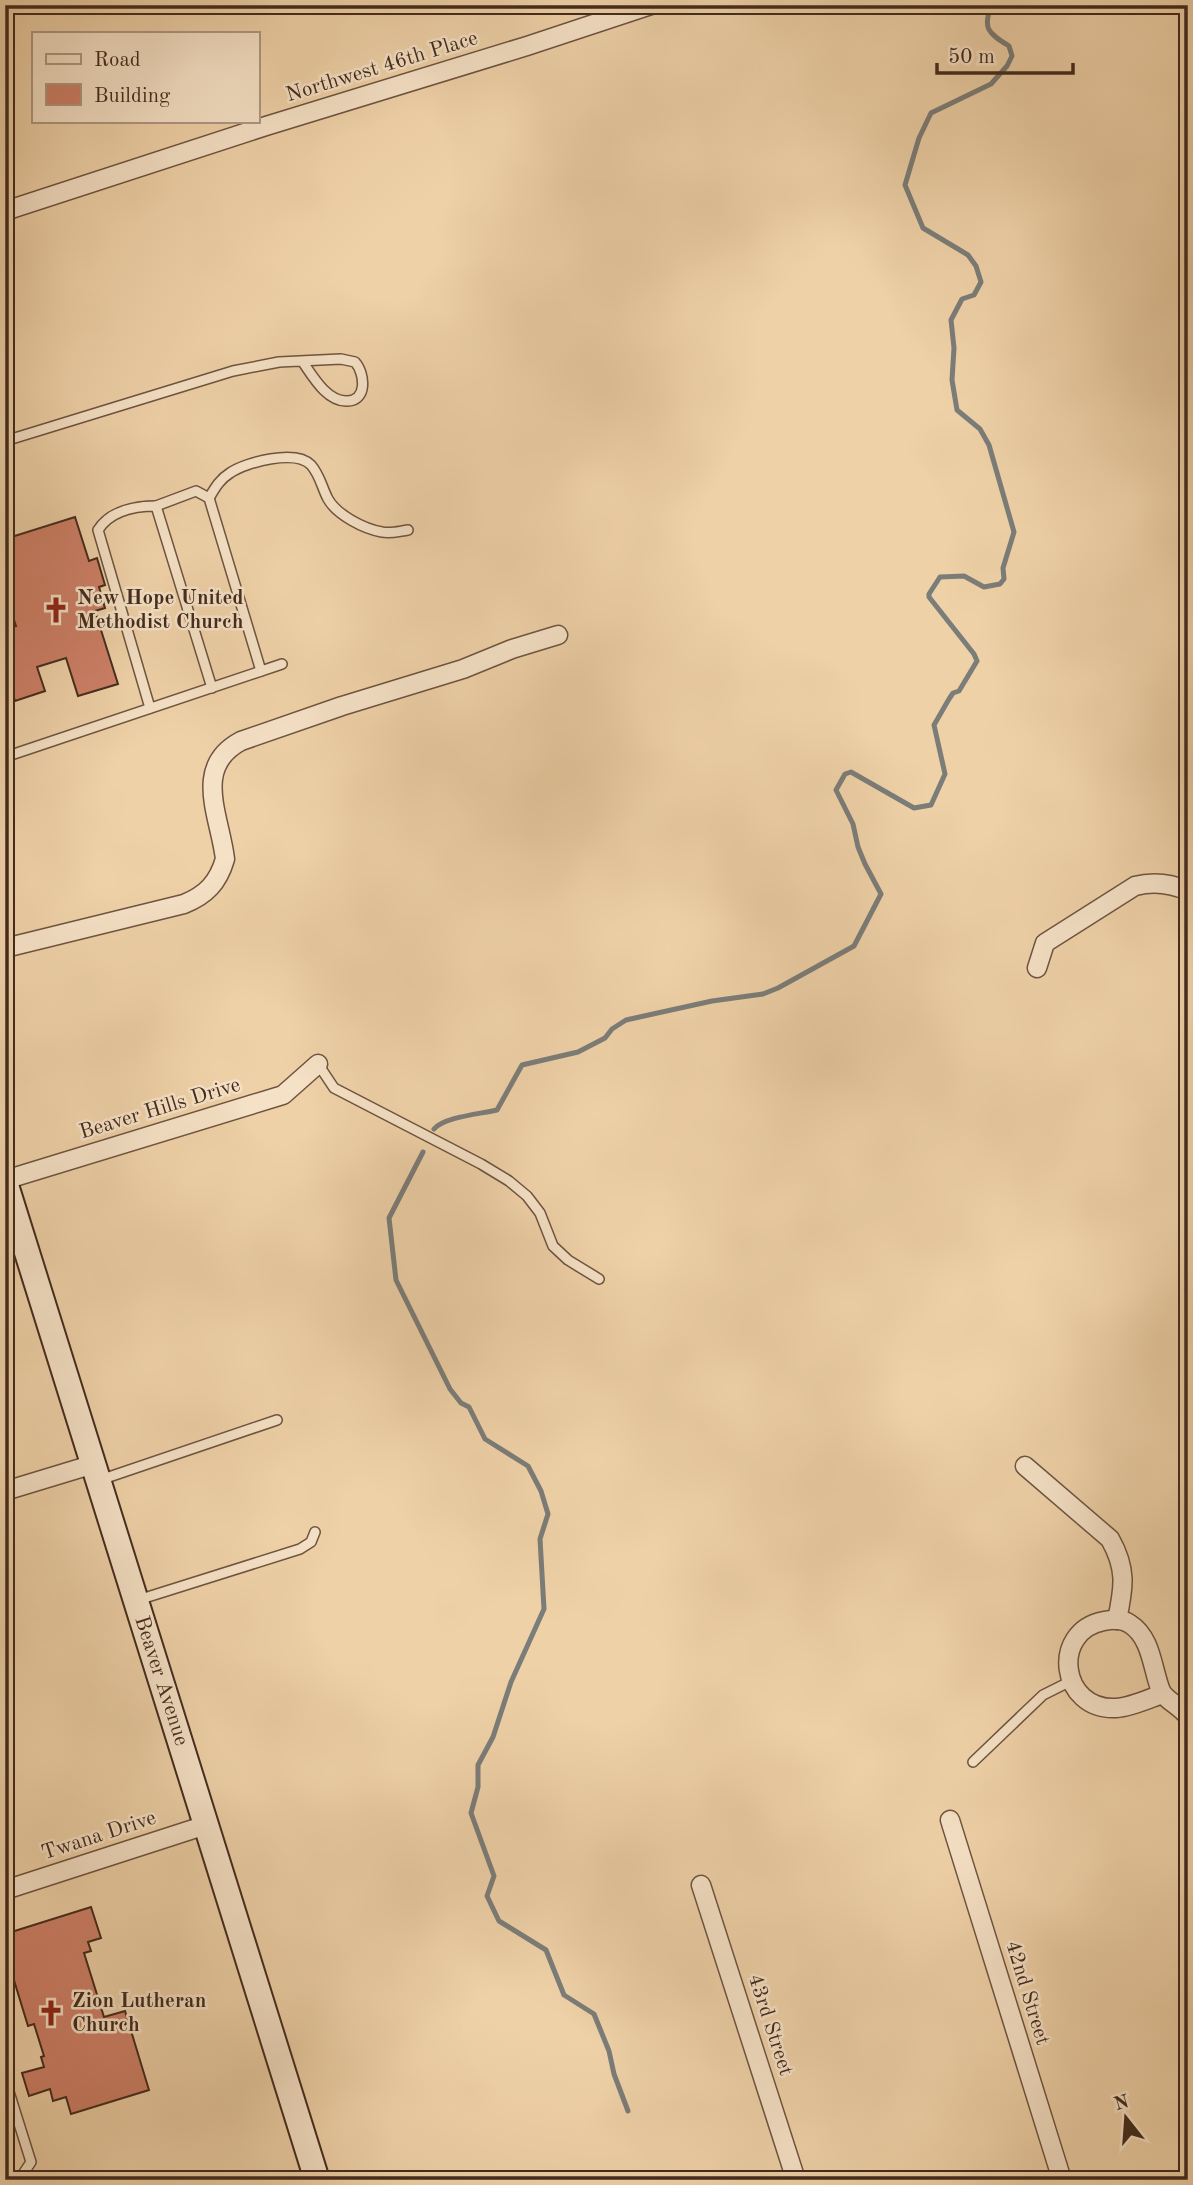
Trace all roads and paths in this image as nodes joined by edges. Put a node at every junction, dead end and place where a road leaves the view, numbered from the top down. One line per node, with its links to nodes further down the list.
1 (651, 5): 2 (street, Northwest 46th Place)
2 (5, 211)
3 (302, 361): 3 (lane); 4 (lane)
4 (5, 441)
5 (209, 498): 6 (lane); 7 (lane); 10 (lane)
6 (156, 506): 11 (lane); 12 (lane)
7 (408, 530)
8 (558, 635): 15 (street)
9 (282, 664): 10 (lane)
10 (261, 671): 11 (lane)
11 (212, 688): 12 (lane)
12 (150, 708): 13 (lane)
13 (5, 757)
14 (1188, 891): 16 (street)
15 (5, 948)
16 (1037, 968)
17 (318, 1064): 18 (street, Beaver Hills Drive); 19 (lane)
18 (5, 1181): 22 (main road, Beaver Avenue)
19 (599, 1279)
20 (277, 1420): 22 (lane)
21 (1025, 1466): 26 (street)
22 (96, 1472): 23 (street); 25 (main road, Beaver Avenue)
23 (5, 1491)
24 (315, 1532): 25 (lane)
25 (135, 1600): 32 (main road, Beaver Avenue)
26 (1117, 1620): 27 (street); 28 (street)
27 (1071, 1681): 28 (street); 30 (lane)
28 (1162, 1694): 29 (street)
29 (1188, 1717)
30 (973, 1762)
31 (950, 1820): 39 (street, 42nd Street)
32 (206, 1825): 34 (street, Twana Drive); 37 (main road, Beaver Avenue)
33 (701, 1885): 38 (street, 43rd Street)
34 (5, 1890)
35 (5, 2079): 36 (lane)
36 (19, 2180)
37 (317, 2180)
38 (796, 2180)
39 (1062, 2180)

